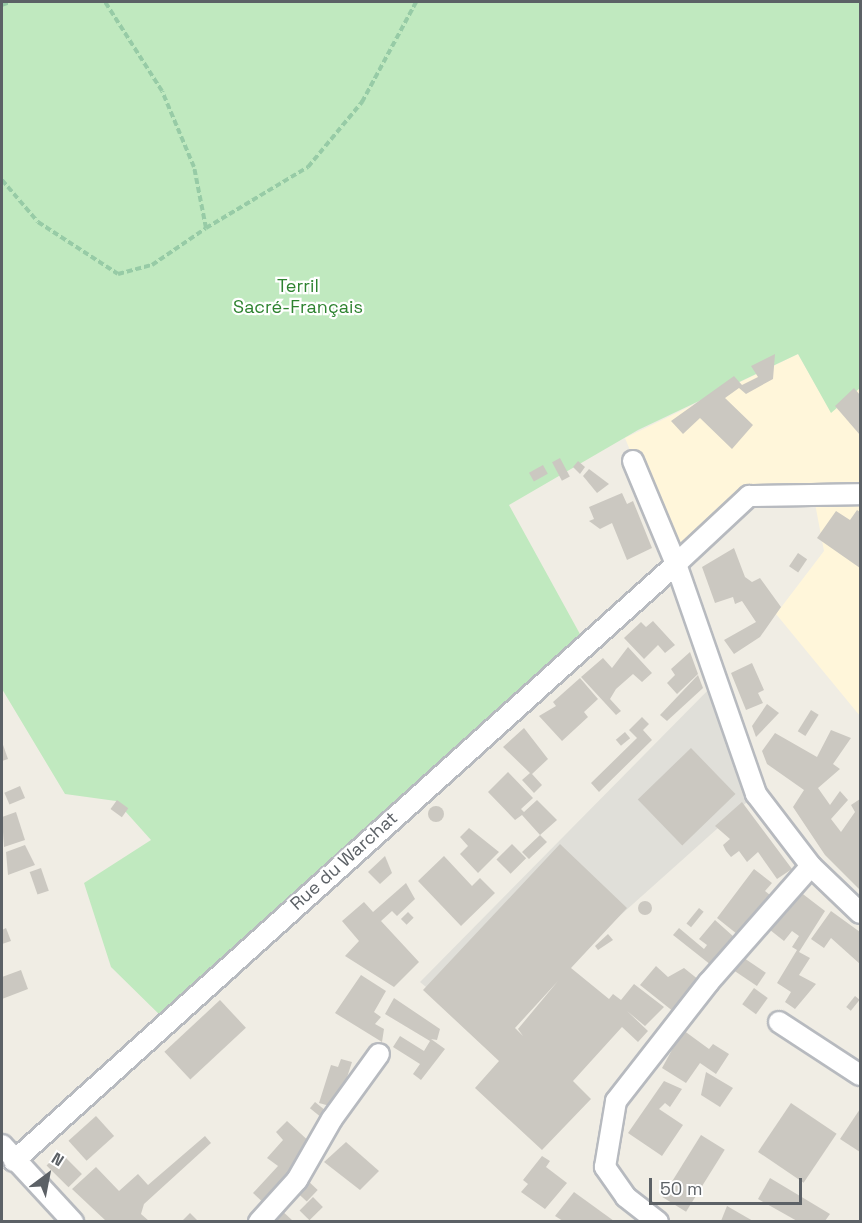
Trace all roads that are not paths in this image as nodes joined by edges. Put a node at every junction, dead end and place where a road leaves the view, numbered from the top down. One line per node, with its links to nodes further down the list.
1 (633, 461): 3 (street)
2 (861, 494): 3 (street, Rue du Warchat)
3 (676, 564): 4 (street); 10 (street, Rue du Warchat)
4 (811, 866): 5 (street); 13 (street)
5 (861, 913)
6 (779, 1022): 8 (street)
7 (379, 1054): 12 (street)
8 (861, 1075)
9 (2, 1145): 10 (street)
10 (14, 1161): 11 (street)
11 (73, 1221)
12 (259, 1221)
13 (658, 1221)

